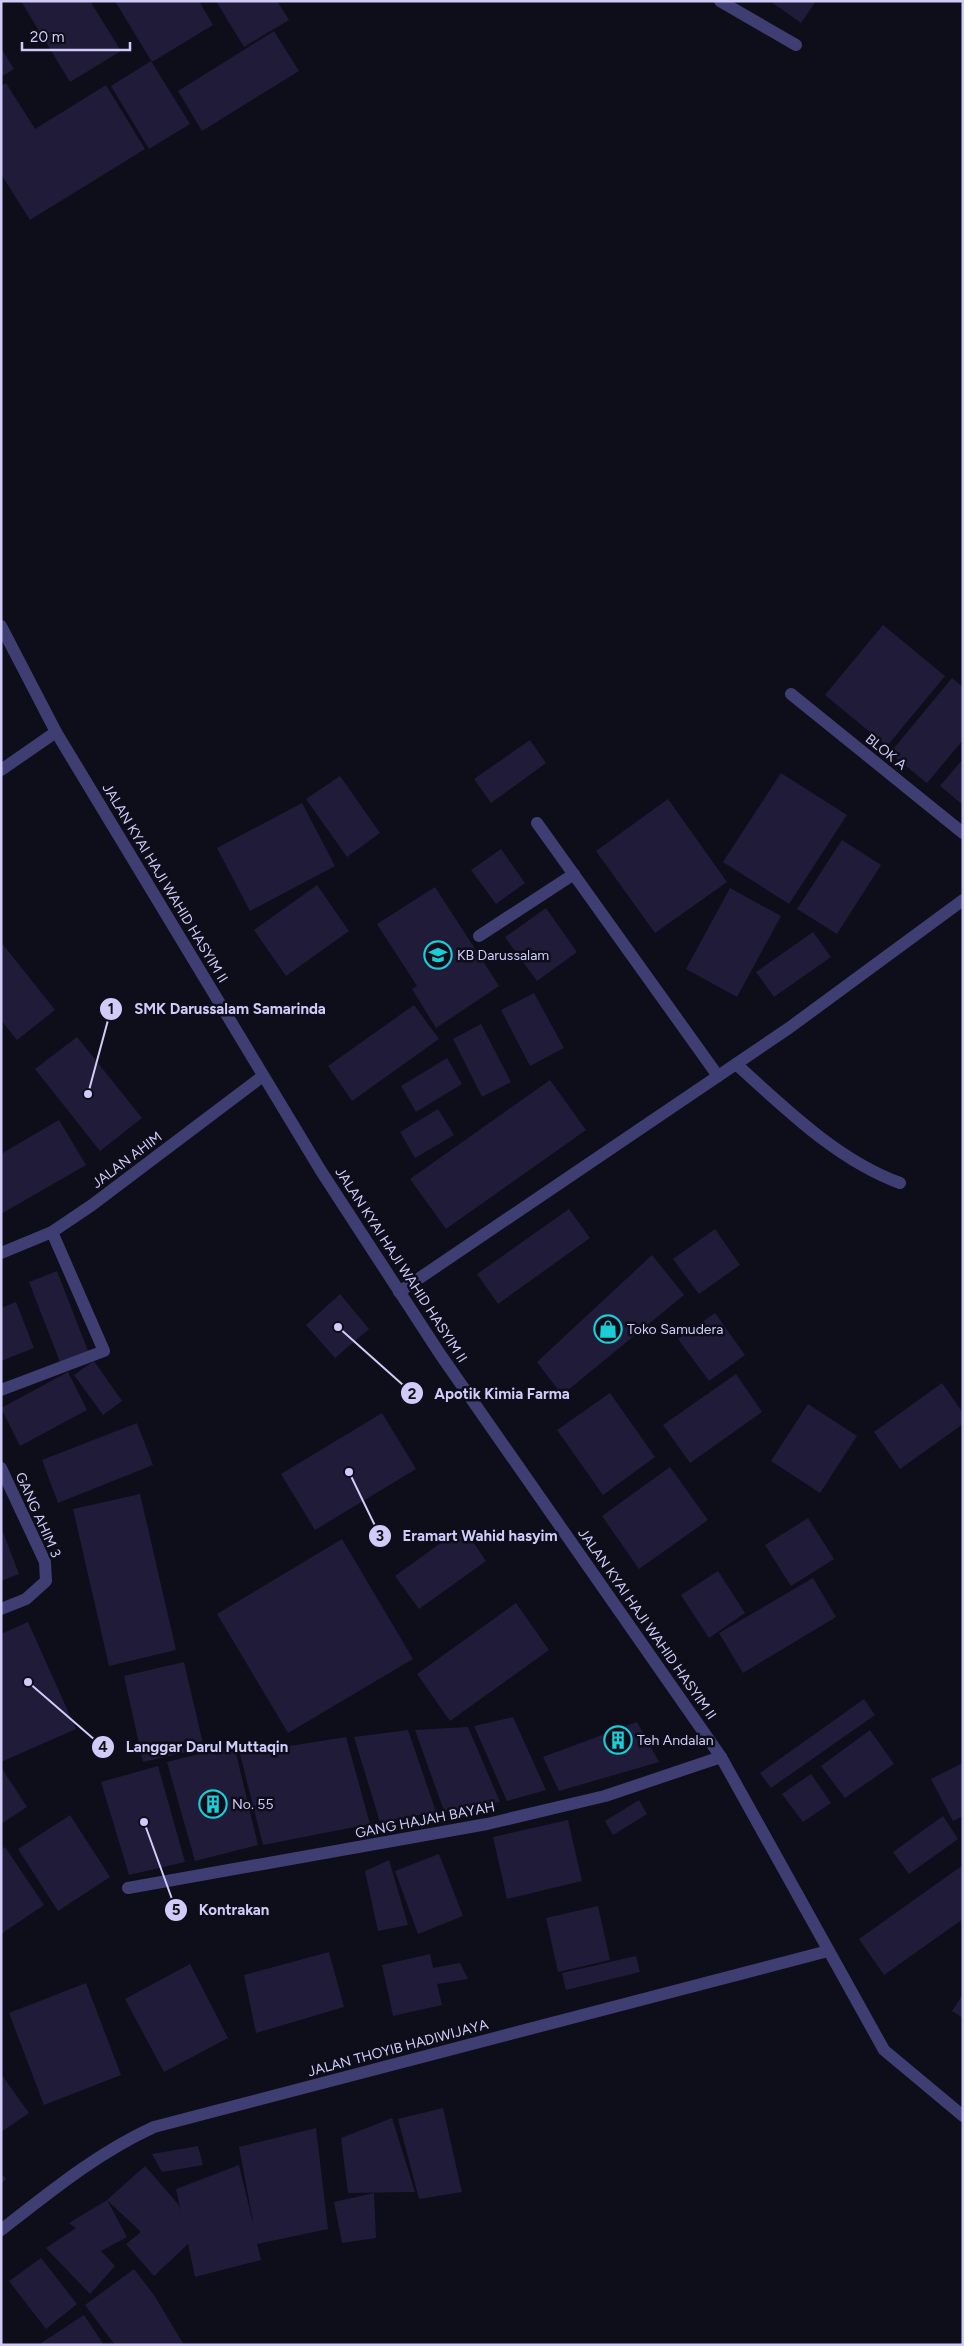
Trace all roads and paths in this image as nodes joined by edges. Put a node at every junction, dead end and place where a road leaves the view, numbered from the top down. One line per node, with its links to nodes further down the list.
1 (720, 1): 2 (street)
2 (796, 46)
3 (1, 626): 5 (street, JALAN KYAI HAJI WAHID HASYIM II)
4 (790, 694): 8 (street, BLOK A)
5 (56, 732): 6 (street); 13 (street, JALAN KYAI HAJI WAHID HASYIM II)
6 (1, 770)
7 (537, 823): 9 (street)
8 (963, 833)
9 (574, 874): 11 (street); 14 (street)
10 (963, 900): 12 (street)
11 (479, 936)
12 (736, 1064): 14 (street); 15 (street)
13 (263, 1076): 16 (street, JALAN AHIM); 18 (street, JALAN KYAI HAJI WAHID HASYIM II)
14 (718, 1076): 18 (street)
15 (900, 1183)
16 (52, 1232): 17 (street, JALAN AHIM); 19 (street)
17 (1, 1253)
18 (399, 1292): 22 (street, JALAN KYAI HAJI WAHID HASYIM II)
19 (1, 1390)
20 (1, 1468): 21 (street, GANG AHIM 3)
21 (1, 1609)
22 (721, 1757): 23 (street, GANG HAJAH BAYAH); 24 (street, JALAN KYAI HAJI WAHID HASYIM II)
23 (128, 1888)
24 (828, 1951): 25 (street, JALAN KYAI HAJI WAHID HASYIM II); 26 (street, JALAN THOYIB HADIWIJAYA)
25 (963, 2116)
26 (1, 2230)

